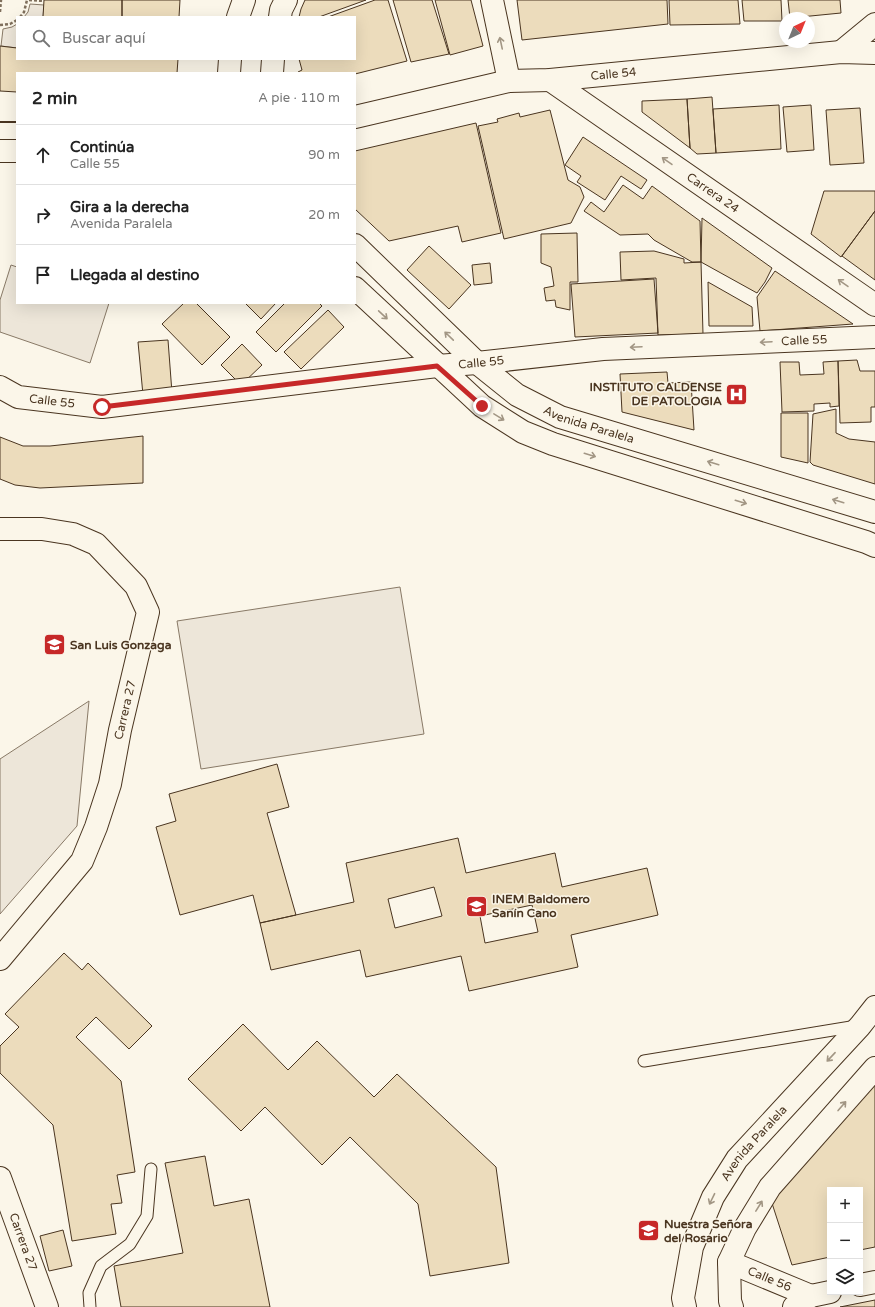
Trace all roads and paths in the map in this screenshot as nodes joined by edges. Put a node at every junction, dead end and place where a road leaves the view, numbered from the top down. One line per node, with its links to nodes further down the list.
1 (1, 0): 7 (path)
2 (28, 0): 6 (path); 8 (path)
3 (244, 0): 9 (street)
4 (286, 0): 10 (street)
5 (492, 0): 21 (street, one-way to 5)
6 (44, 1)
7 (0, 12)
8 (21, 16)
9 (238, 16)
10 (280, 16)
11 (16, 21): 13 (path)
12 (875, 24): 14 (street)
13 (0, 25)
14 (842, 52): 15 (street, Calle 54); 20 (street, Calle 54)
15 (875, 53)
16 (230, 60): 18 (street)
17 (272, 60): 19 (street)
18 (229, 72)
19 (272, 72)
20 (550, 80): 21 (street, Calle 54); 27 (street, Carrera 24, one-way to 20)
21 (509, 81): 22 (street, Calle 54)
22 (356, 117)
23 (0, 151): 24 (street)
24 (16, 151)
25 (356, 246): 29 (street, Avenida Paralela, one-way to 25)
26 (356, 289): 30 (street, one-way to 30)
27 (875, 305)
28 (875, 337): 29 (street, Calle 55, one-way to 29)
29 (477, 363): 30 (street, Calle 55); 32 (street, Avenida Paralela, one-way to 29)
30 (437, 366): 31 (street, Calle 55); 34 (street, one-way to 34)
31 (9, 392)
32 (875, 512)
33 (0, 529): 35 (street, Carrera 27)
34 (872, 543)
35 (0, 959)
36 (875, 1007): 37 (street, Avenida Paralela)
37 (860, 1026): 38 (lane); 48 (street, Avenida Paralela, one-way to 48)
38 (644, 1061)
39 (875, 1068): 42 (street, one-way to 39)
40 (151, 1169): 47 (lane)
41 (0, 1178): 46 (street, Carrera 27)
42 (729, 1262): 45 (street, Calle 56); 49 (street)
43 (875, 1282): 44 (street)
44 (863, 1284)
45 (811, 1298)
46 (47, 1307)
47 (90, 1307)
48 (685, 1307)
49 (732, 1307)

